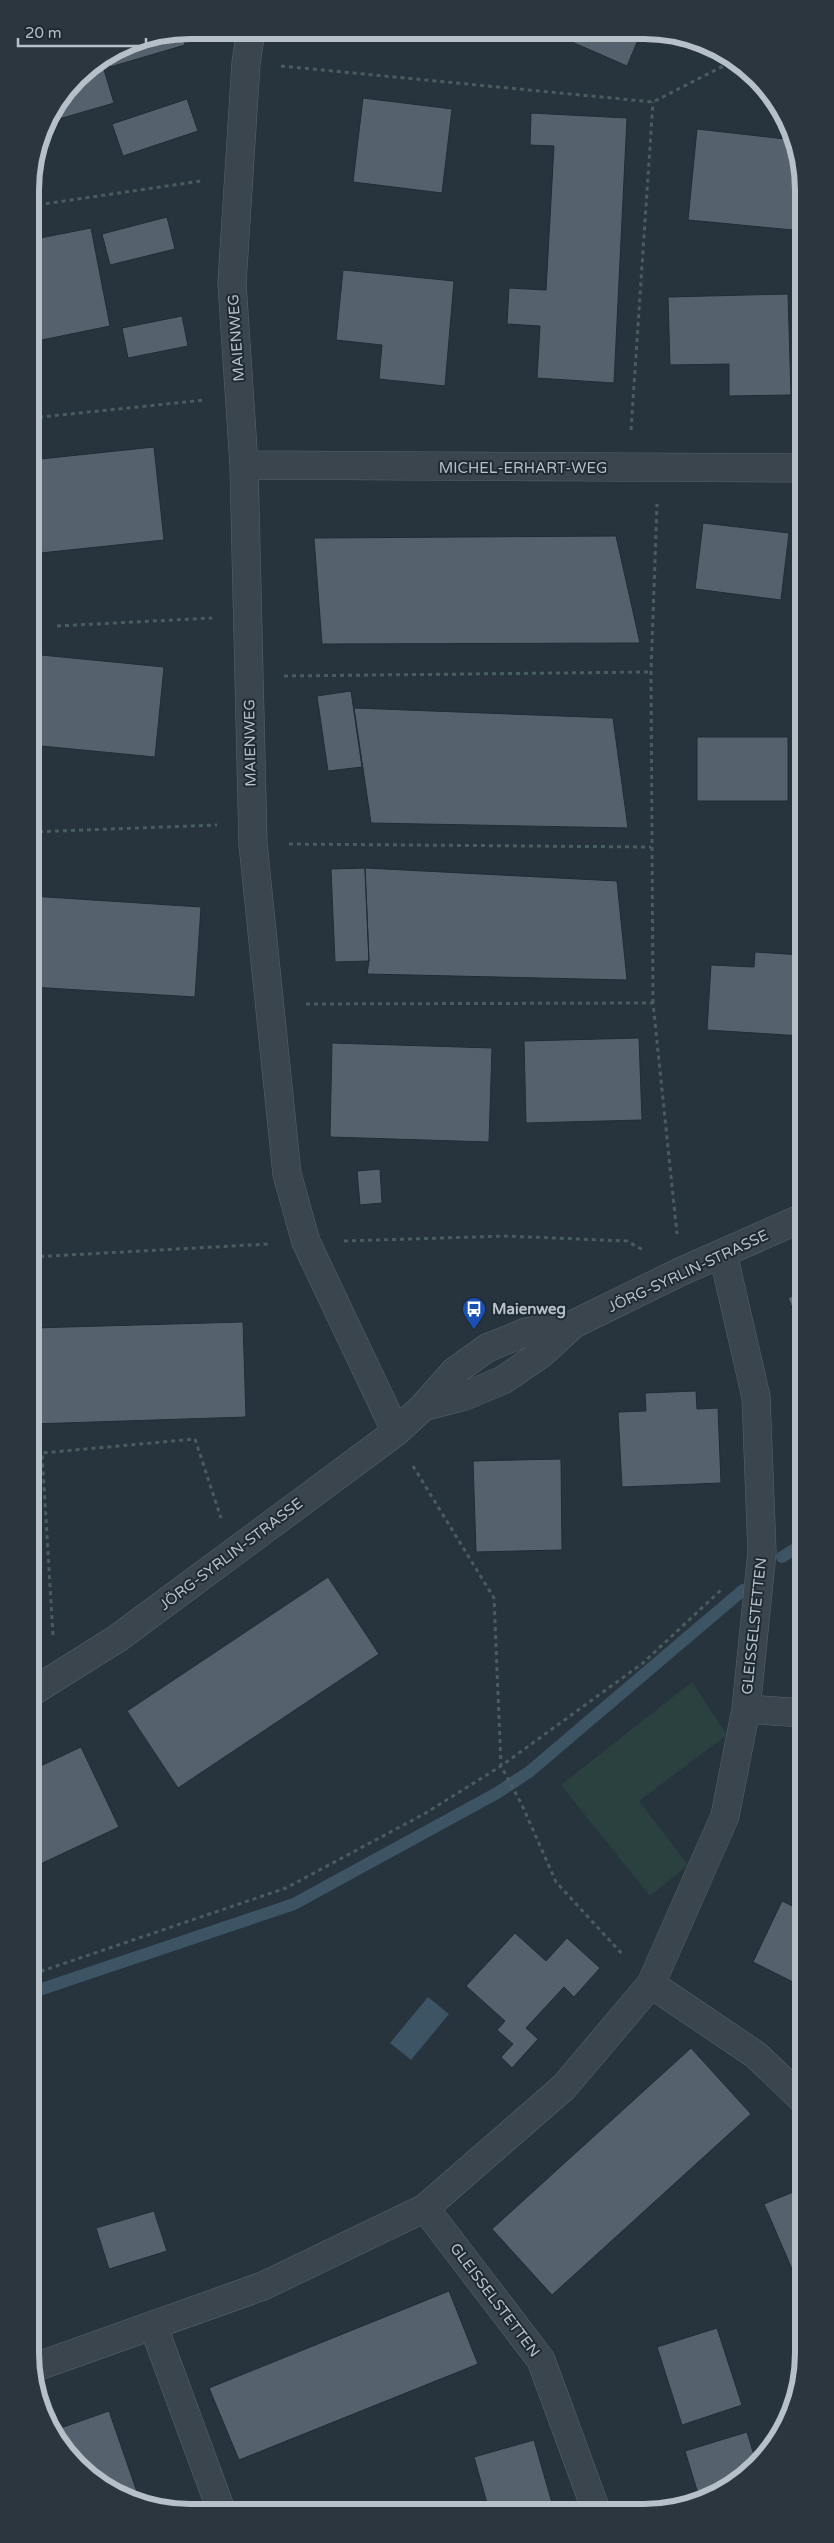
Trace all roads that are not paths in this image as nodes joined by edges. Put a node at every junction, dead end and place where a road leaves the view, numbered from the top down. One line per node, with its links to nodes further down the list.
1 (250, 39): 2 (street, MAIENWEG)
2 (244, 466): 3 (street, MICHEL-ERHART-WEG); 6 (street, MAIENWEG)
3 (795, 468)
4 (795, 1221): 5 (street, JÖRG-SYRLIN-STRASSE)
5 (723, 1254): 6 (street, JÖRG-SYRLIN-STRASSE); 8 (street, GLEISSELSTETTEN)
6 (396, 1432): 7 (street, JÖRG-SYRLIN-STRASSE)
7 (39, 1688)
8 (746, 1709): 9 (street); 10 (street, GLEISSELSTETTEN)
9 (795, 1712)
10 (651, 1984): 11 (street); 12 (street, GLEISSELSTETTEN)
11 (795, 2092)
12 (425, 2208): 13 (street, GLEISSELSTETTEN); 16 (street, GLEISSELSTETTEN)
13 (153, 2325): 14 (street, GLEISSELSTETTEN); 15 (street)
14 (40, 2366)
15 (218, 2504)
16 (594, 2504)

